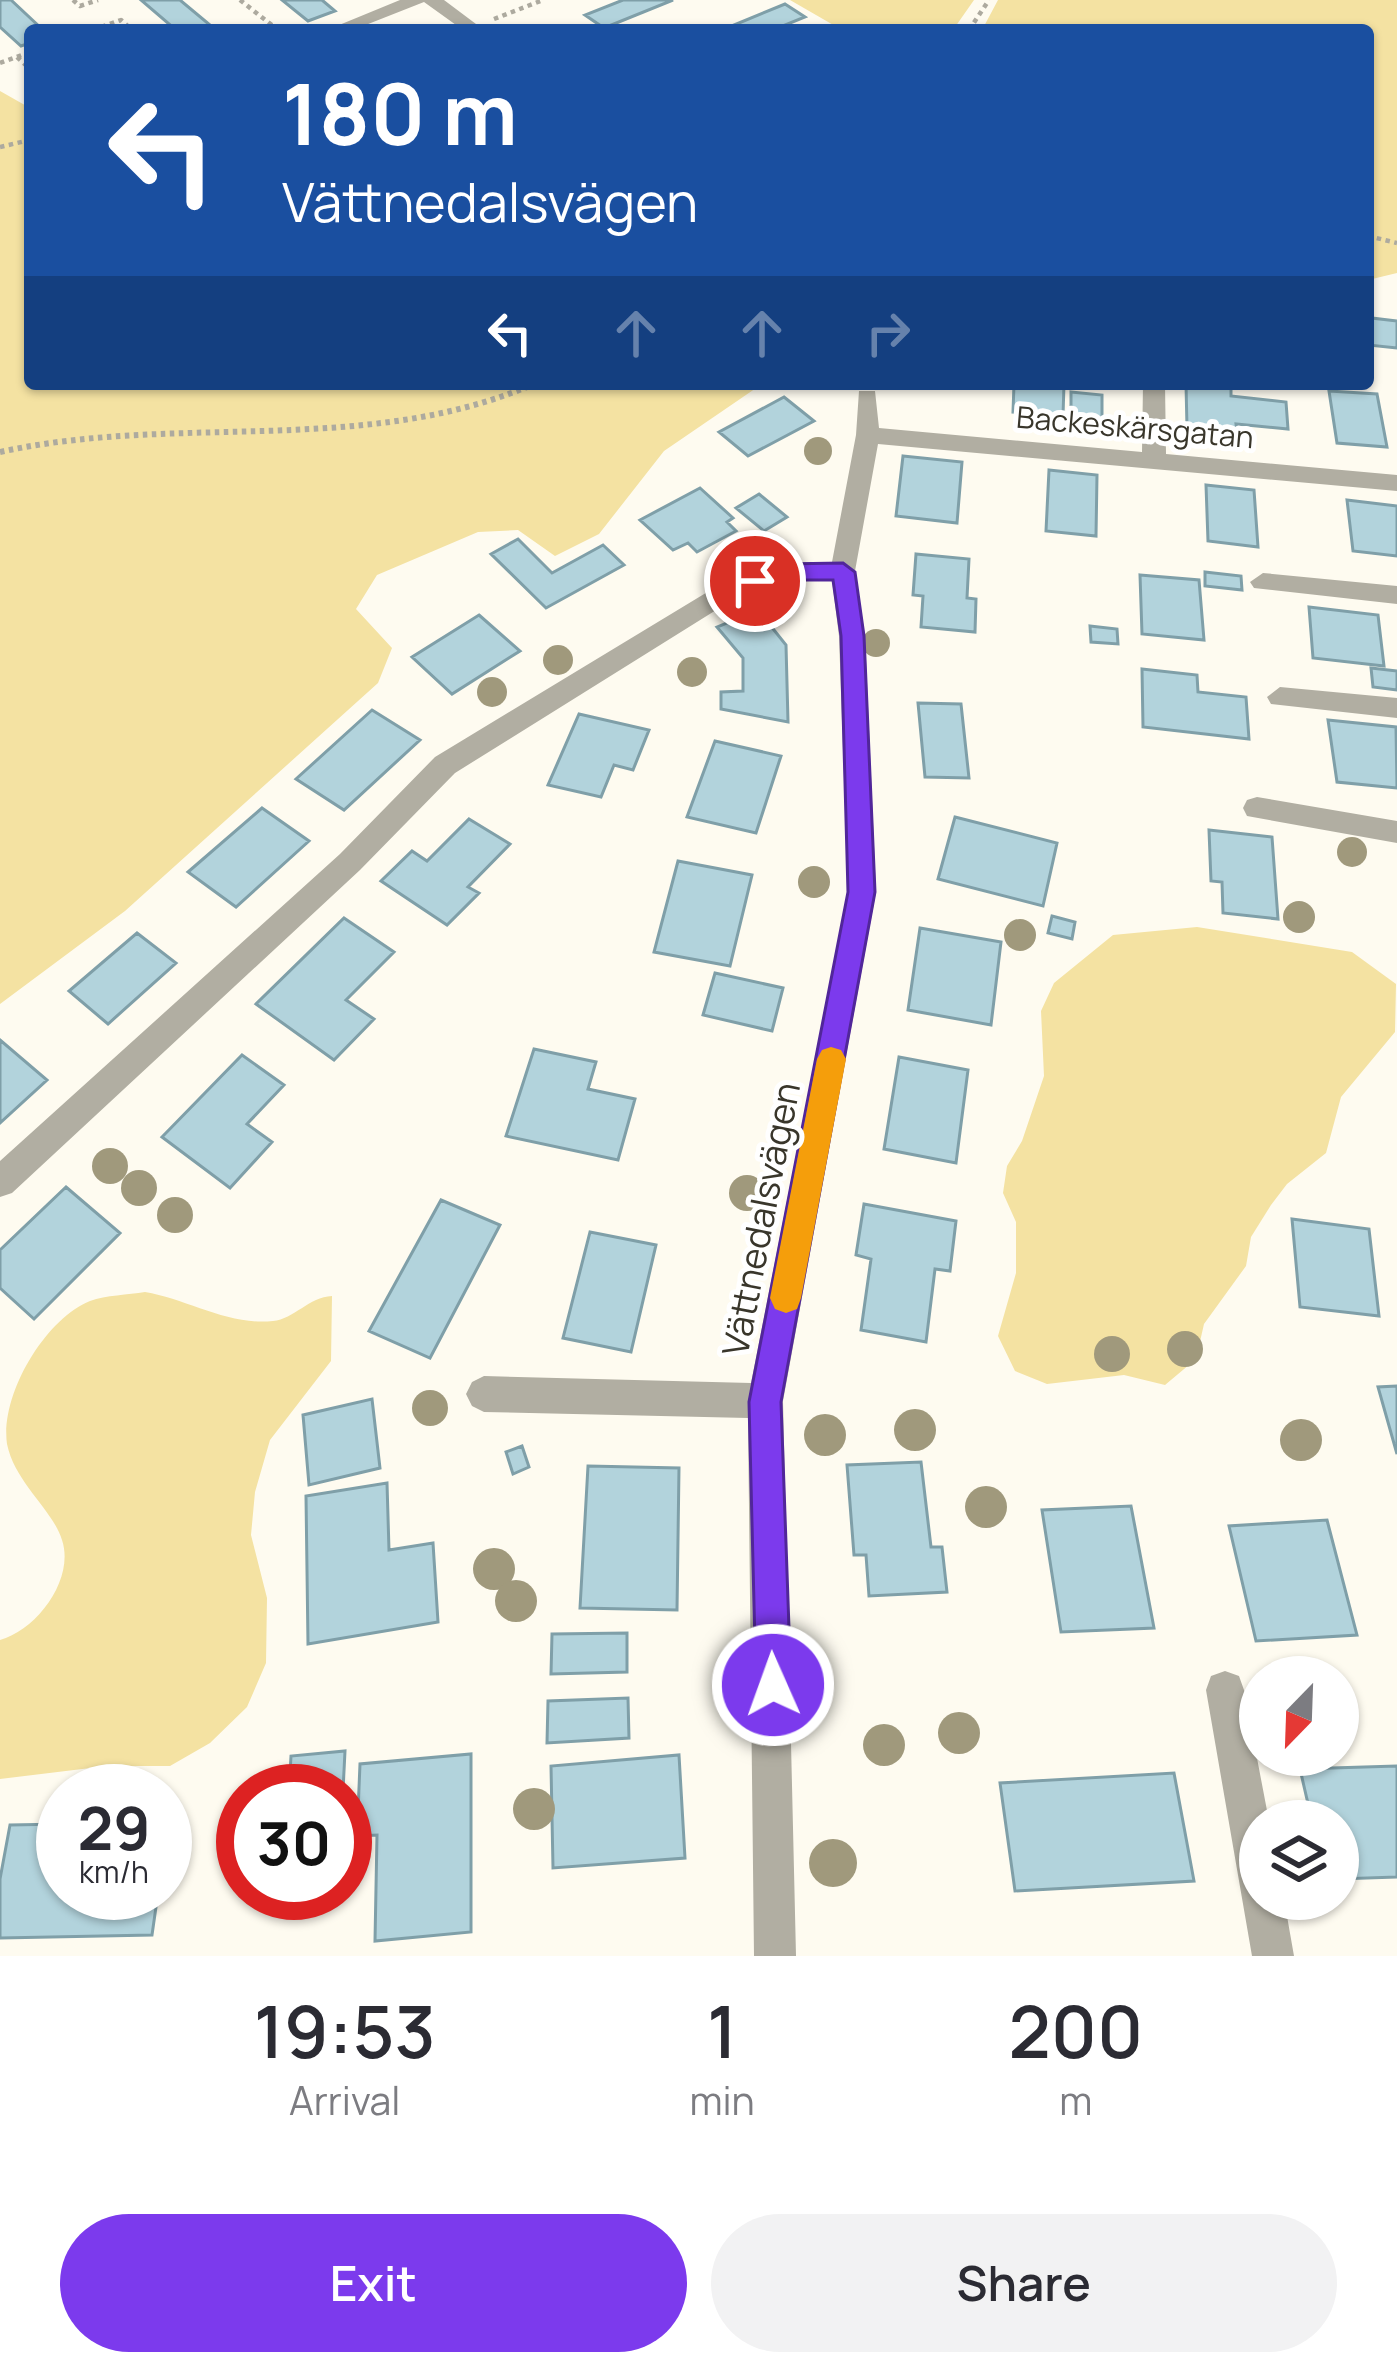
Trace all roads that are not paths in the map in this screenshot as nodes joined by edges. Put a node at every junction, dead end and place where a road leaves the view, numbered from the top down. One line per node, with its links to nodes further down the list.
1 (417, 0): 3 (street)
2 (432, 0): 4 (street)
3 (352, 24)
4 (467, 24)
5 (1154, 390): 8 (street)
6 (867, 396): 7 (street, Vättnedalsvägen)
7 (868, 434): 8 (street, Backeskärsgatan); 10 (street, Vättnedalsvägen)
8 (1154, 460): 9 (street, Backeskärsgatan)
9 (1397, 483)
10 (843, 572): 17 (street); 19 (street, Vättnedalsvägen)
11 (1263, 582): 12 (street)
12 (1397, 595)
13 (1280, 697): 14 (street)
14 (1397, 708)
15 (1257, 808): 16 (street)
16 (1397, 832)
17 (0, 1182)
18 (484, 1394): 19 (street)
19 (765, 1402): 23 (street, Vättnedalsvägen)
20 (1225, 1690): 21 (street)
21 (1245, 1800)
22 (1267, 1920): 24 (street)
23 (775, 1956)
24 (1273, 1956)

